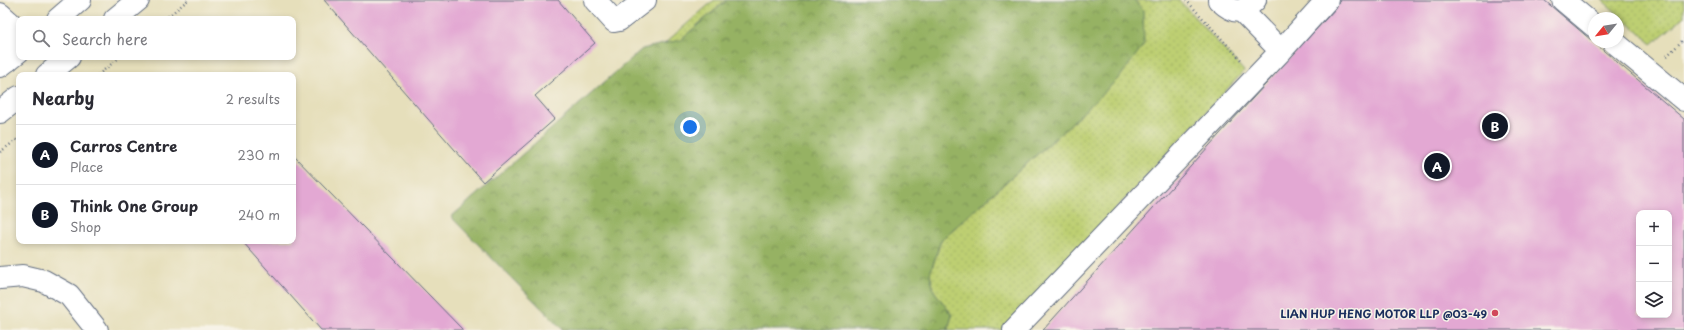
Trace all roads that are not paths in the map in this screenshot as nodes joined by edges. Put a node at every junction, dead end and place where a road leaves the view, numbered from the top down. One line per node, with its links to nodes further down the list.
1 (80, 0): 10 (main road)
2 (138, 0): 11 (main road)
3 (595, 0): 4 (main road)
4 (645, 0)
5 (1219, 0): 8 (main road)
6 (1328, 0): 16 (main road)
7 (1563, 0): 12 (main road)
8 (1248, 6): 16 (main road)
9 (0, 14): 13 (main road)
10 (61, 16)
11 (119, 16)
12 (1588, 21)
13 (16, 28)
14 (0, 30): 17 (main road)
15 (1621, 48): 21 (main road)
16 (1281, 51): 25 (main road)
17 (9, 59)
18 (66, 60): 19 (main road)
19 (51, 72)
20 (16, 99): 22 (main road)
21 (1684, 100)
22 (0, 112)
23 (0, 278): 24 (main road)
24 (97, 330)
25 (1014, 330)

